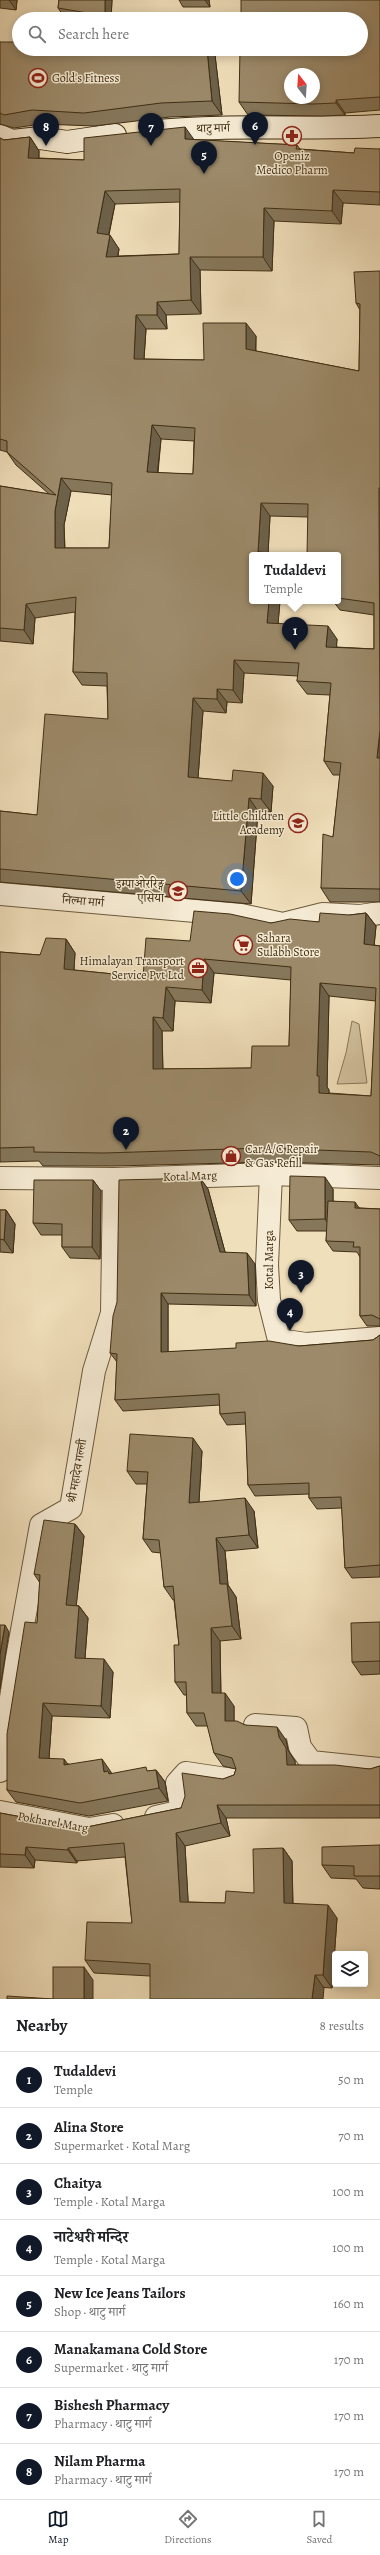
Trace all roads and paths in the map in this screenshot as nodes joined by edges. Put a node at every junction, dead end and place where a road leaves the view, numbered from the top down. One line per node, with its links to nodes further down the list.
1 (380, 126): 2 (street, थाटु मार्ग)
2 (0, 136)
3 (0, 894): 4 (street, निल्मा मार्ग)
4 (380, 913)
5 (271, 1174): 7 (street, Kotal Marg); 8 (street, Kotal Marg); 9 (street, Kotal Marga)
6 (0, 1178): 8 (street, Kotal Marg)
7 (380, 1178)
8 (114, 1179): 12 (street, श्री महादेव गल्ली)
9 (380, 1338)
10 (255, 1725): 11 (street)
11 (380, 1769)
12 (0, 1771)
13 (233, 1780): 14 (street, Pokharel Marg)
14 (0, 1812)

